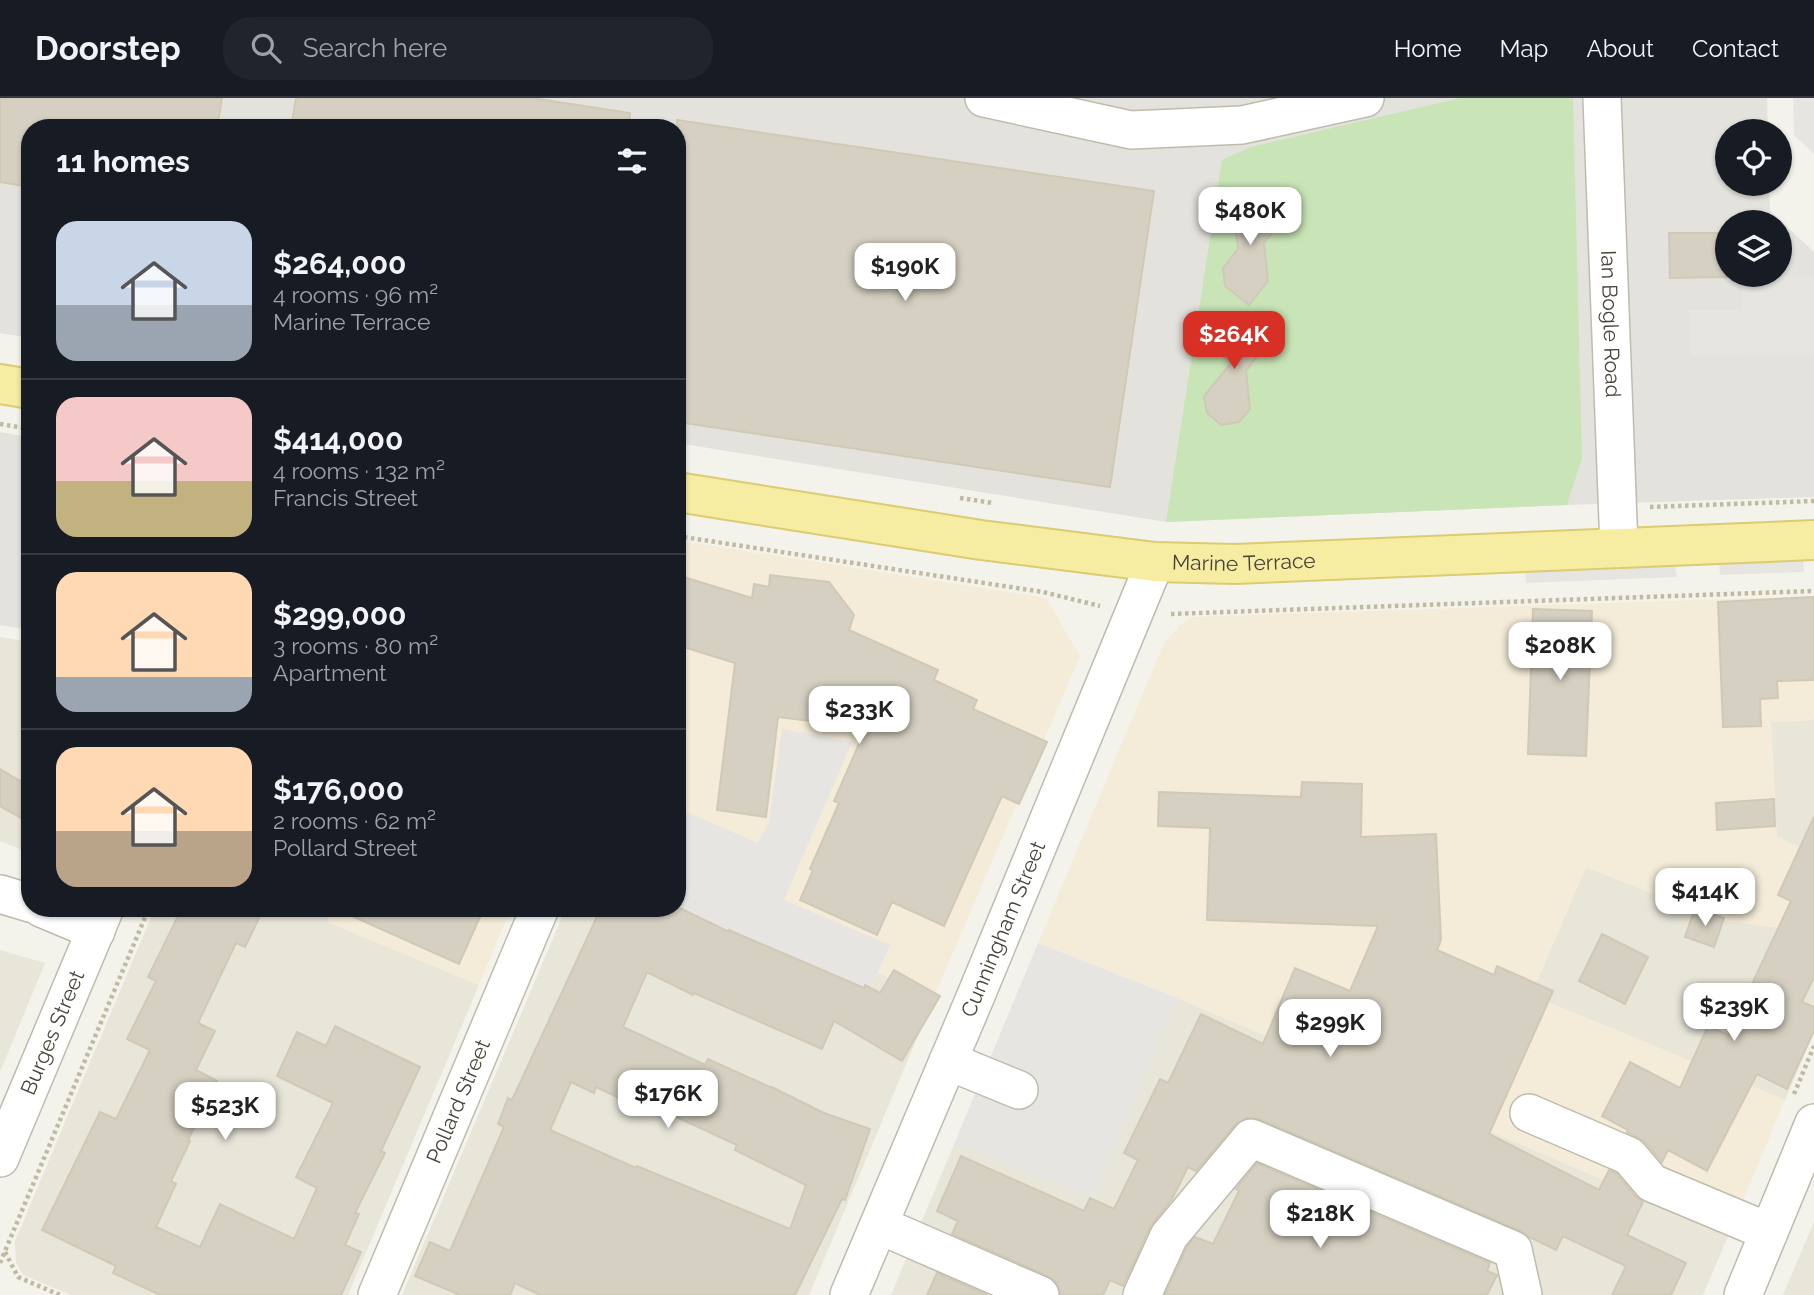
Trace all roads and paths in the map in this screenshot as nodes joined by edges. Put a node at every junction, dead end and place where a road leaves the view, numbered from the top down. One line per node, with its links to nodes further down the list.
1 (984, 98): 2 (street)
2 (1365, 98)
3 (1602, 98): 15 (street, Ian Bogle Road)
4 (0, 384): 5 (main road)
5 (21, 388)
6 (0, 424): 7 (path)
7 (21, 428)
8 (686, 493): 16 (main road, Marine Terrace)
9 (953, 497): 11 (path)
10 (1814, 501): 12 (path)
11 (994, 503)
12 (1662, 507)
13 (686, 537): 18 (path)
14 (1814, 540): 15 (main road, Marine Terrace)
15 (1619, 548): 16 (main road, Marine Terrace)
16 (1155, 562): 25 (street, Cunningham Street)
17 (1814, 591): 19 (path)
18 (1101, 607)
19 (1173, 614)
20 (0, 894): 21 (street)
21 (21, 900)
22 (145, 917): 32 (path)
23 (536, 917): 35 (street, Pollard Street)
24 (101, 920): 29 (street, Burges Street)
25 (948, 1061): 26 (street); 30 (street, Cunningham Street)
26 (1019, 1090)
27 (1529, 1113): 31 (street)
28 (1814, 1123): 31 (street)
29 (0, 1158)
30 (879, 1225): 36 (street, Cunningham Street); 37 (street)
31 (1769, 1232): 40 (street)
32 (5, 1252): 33 (path); 34 (path)
33 (0, 1263)
34 (60, 1295)
35 (377, 1295)
36 (849, 1295)
37 (1040, 1295)
38 (1142, 1295): 39 (street)
39 (1522, 1295)
40 (1743, 1295)

